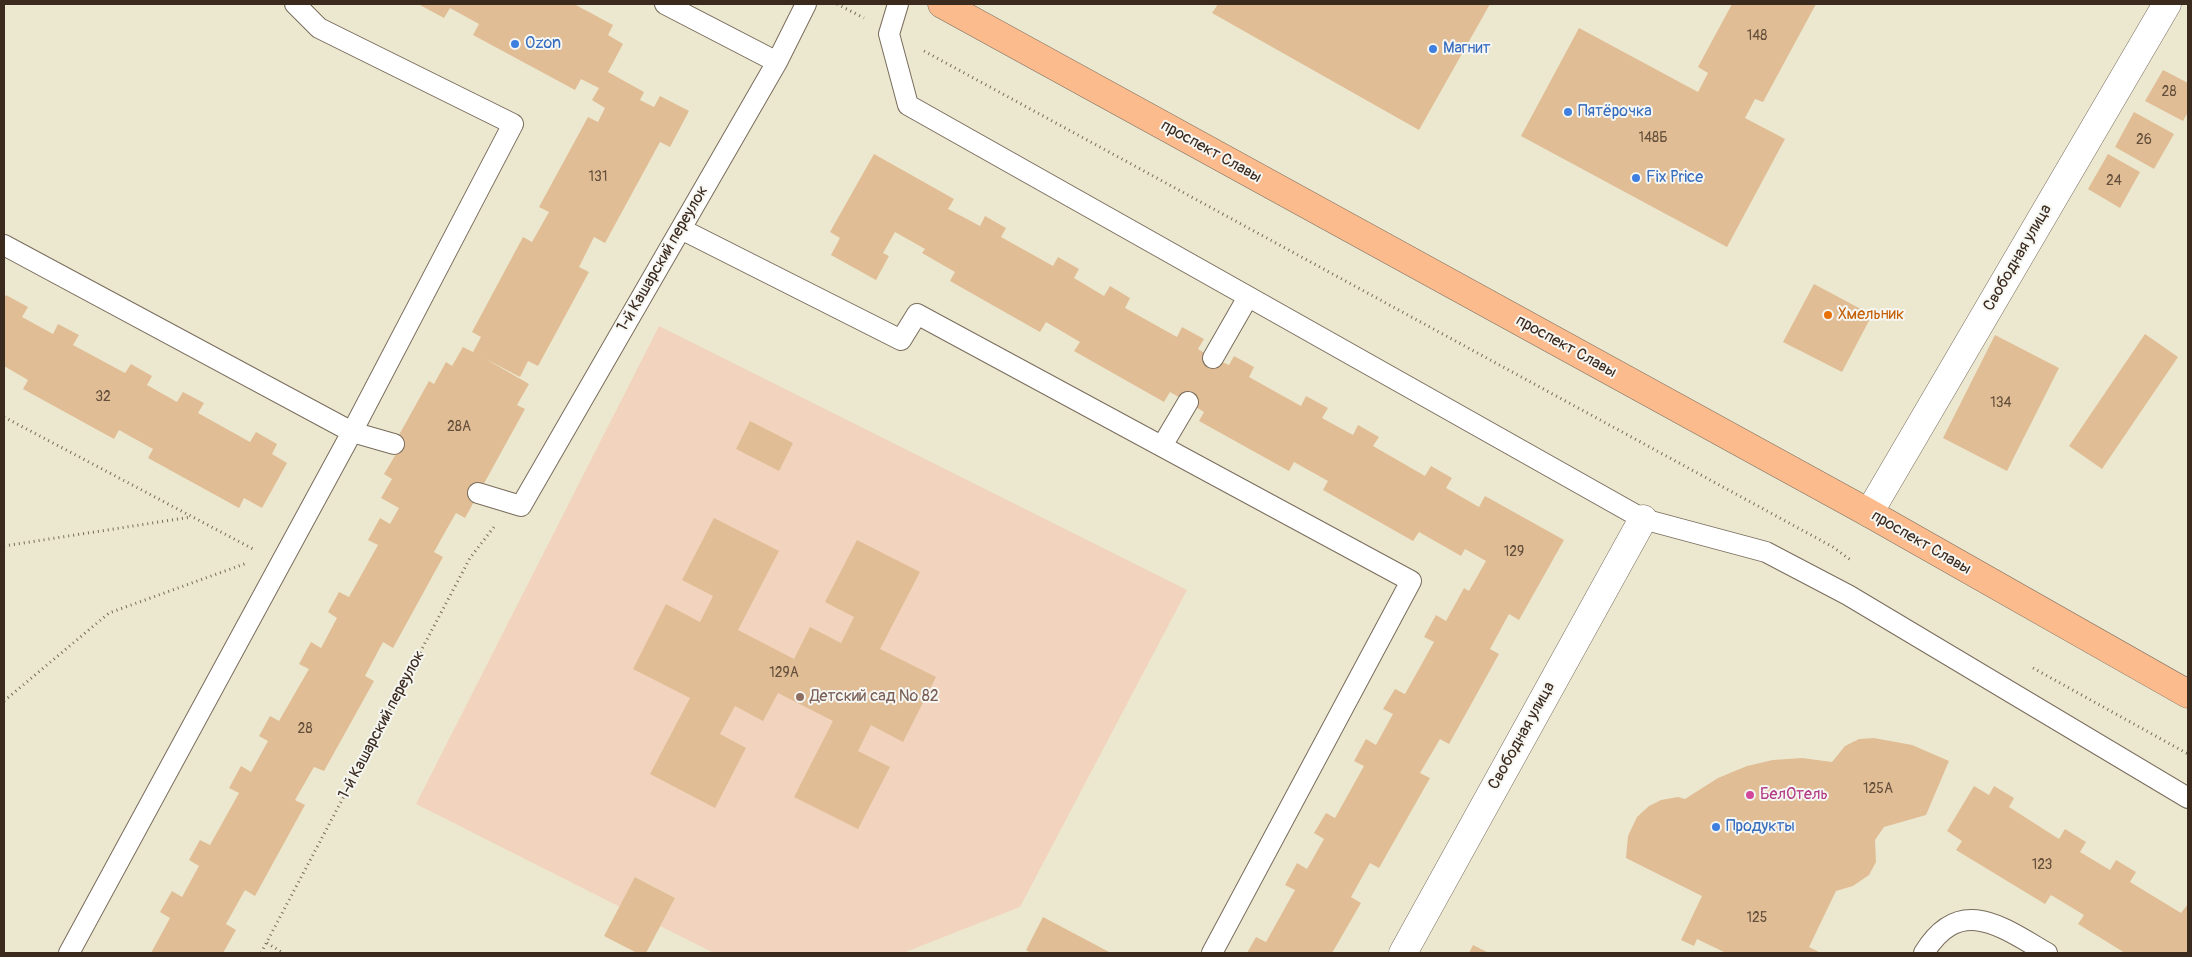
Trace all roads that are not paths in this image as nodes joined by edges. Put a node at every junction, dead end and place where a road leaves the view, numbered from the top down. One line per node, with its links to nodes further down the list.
1 (295, 4): 13 (lane)
2 (665, 4): 7 (lane)
3 (806, 4): 7 (lane, 1-й Кашарский переулок)
4 (898, 4): 10 (lane)
5 (942, 4): 17 (main road, проспект Славы)
6 (2168, 4): 17 (street, Свободная улица)
7 (777, 62): 8 (lane, 1-й Кашарский переулок)
8 (681, 229): 15 (lane); 16 (lane, 1-й Кашарский переулок)
9 (4, 245): 13 (lane)
10 (1248, 297): 11 (lane); 18 (lane)
11 (1213, 358)
12 (1188, 402): 15 (lane)
13 (352, 432): 14 (lane); 21 (lane)
14 (394, 444)
15 (1162, 446): 22 (lane)
16 (478, 493)
17 (1869, 513): 19 (main road, проспект Славы)
18 (1643, 519): 20 (lane); 23 (street, Свободная улица)
19 (2188, 694)
20 (2188, 798)
21 (69, 953)
22 (1212, 953)
23 (1403, 953)
24 (1924, 953): 25 (lane)
25 (2047, 953)

